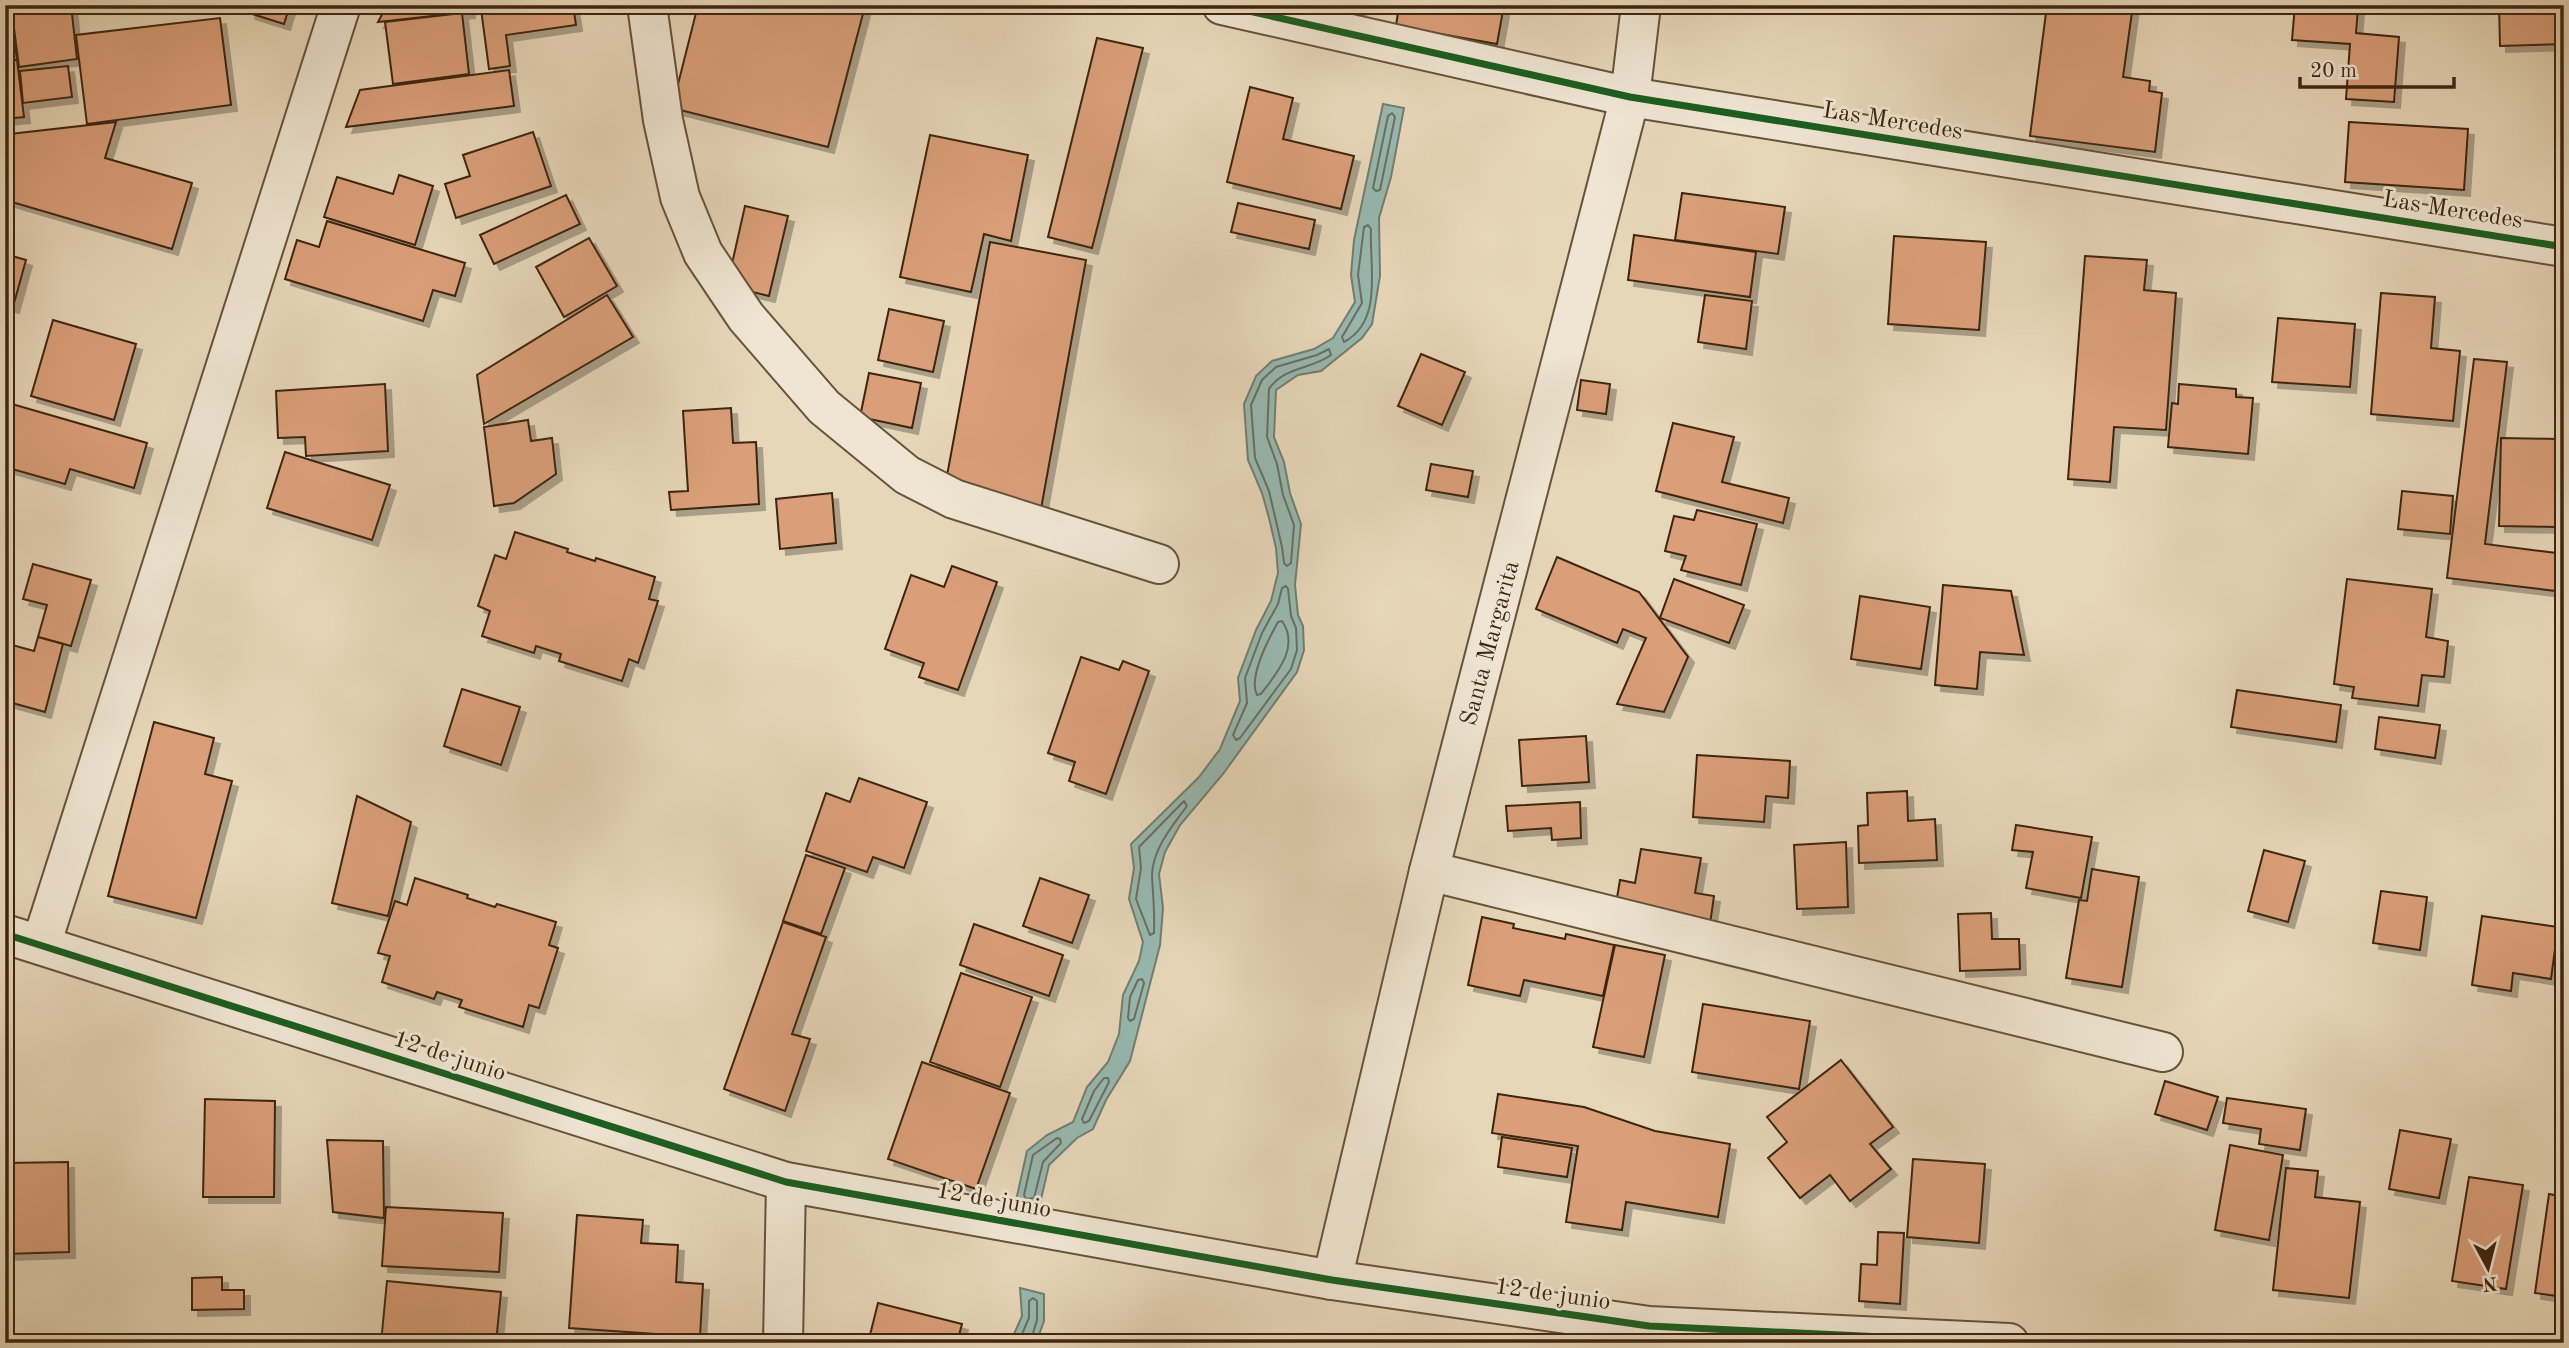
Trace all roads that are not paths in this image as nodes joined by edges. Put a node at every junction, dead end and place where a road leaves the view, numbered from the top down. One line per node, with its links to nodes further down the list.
1 (341, 5): 10 (street)
2 (647, 5): 7 (street)
3 (1222, 5): 5 (street, Las Mercedes)
4 (1640, 5): 5 (street, Santa Margarita)
5 (1630, 97): 6 (street, Las Mercedes); 8 (street, Santa Margarita)
6 (2564, 247)
7 (1159, 564)
8 (1429, 871): 11 (street); 13 (street, Santa Margarita)
9 (5, 934): 10 (street, 12 de junio)
10 (41, 945): 12 (street, 12 de junio)
11 (2163, 1052)
12 (786, 1182): 13 (street, 12 de junio); 15 (street)
13 (1332, 1280): 14 (street, 12 de junio)
14 (1649, 1334): 16 (street, 12 de junio)
15 (783, 1343)
16 (2009, 1343)

